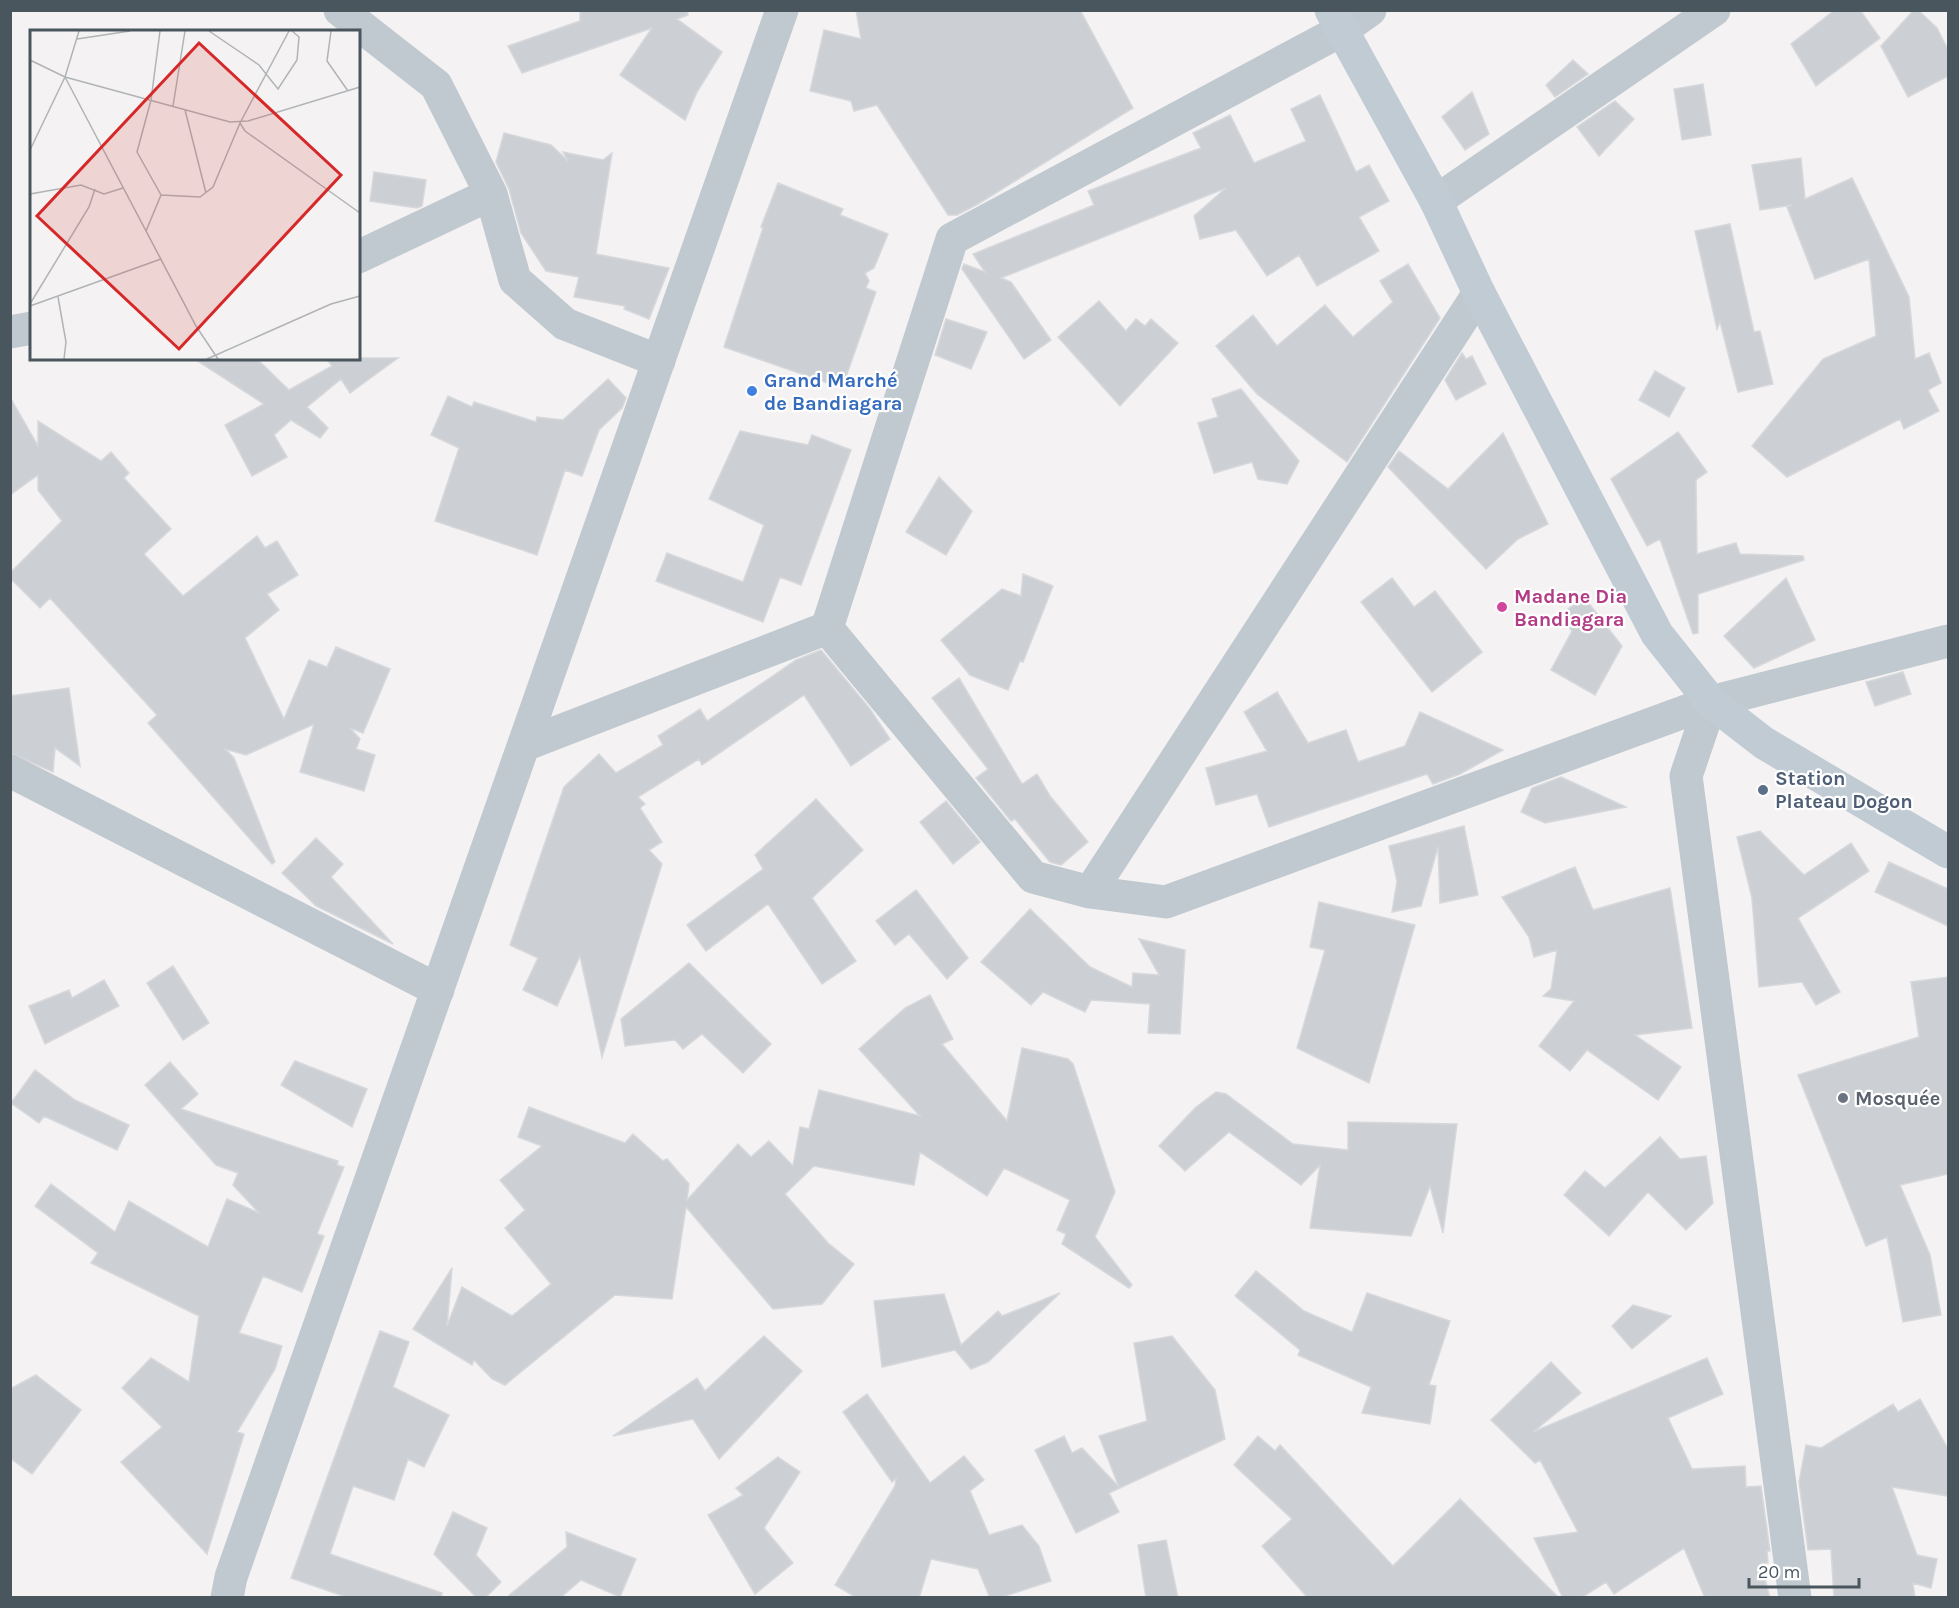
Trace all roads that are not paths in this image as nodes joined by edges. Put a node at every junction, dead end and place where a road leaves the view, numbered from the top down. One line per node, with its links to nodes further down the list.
1 (340, 10): 6 (street)
2 (782, 10): 12 (street)
3 (1370, 10): 5 (street)
4 (1714, 10): 7 (street)
5 (1336, 20): 7 (main road); 13 (street)
6 (491, 194): 8 (street); 12 (street)
7 (1436, 201): 9 (main road)
8 (360, 256)
9 (1479, 293): 15 (main road); 19 (street)
10 (30, 328): 11 (street)
11 (10, 332)
12 (659, 361): 16 (street)
13 (827, 628): 16 (street); 19 (street)
14 (1948, 641): 15 (street)
15 (1711, 702): 18 (main road); 19 (street); 22 (street)
16 (524, 745): 20 (street)
17 (10, 771): 20 (street)
18 (1948, 852)
19 (1090, 892)
20 (438, 990): 21 (street)
21 (227, 1598)
22 (1795, 1598)

